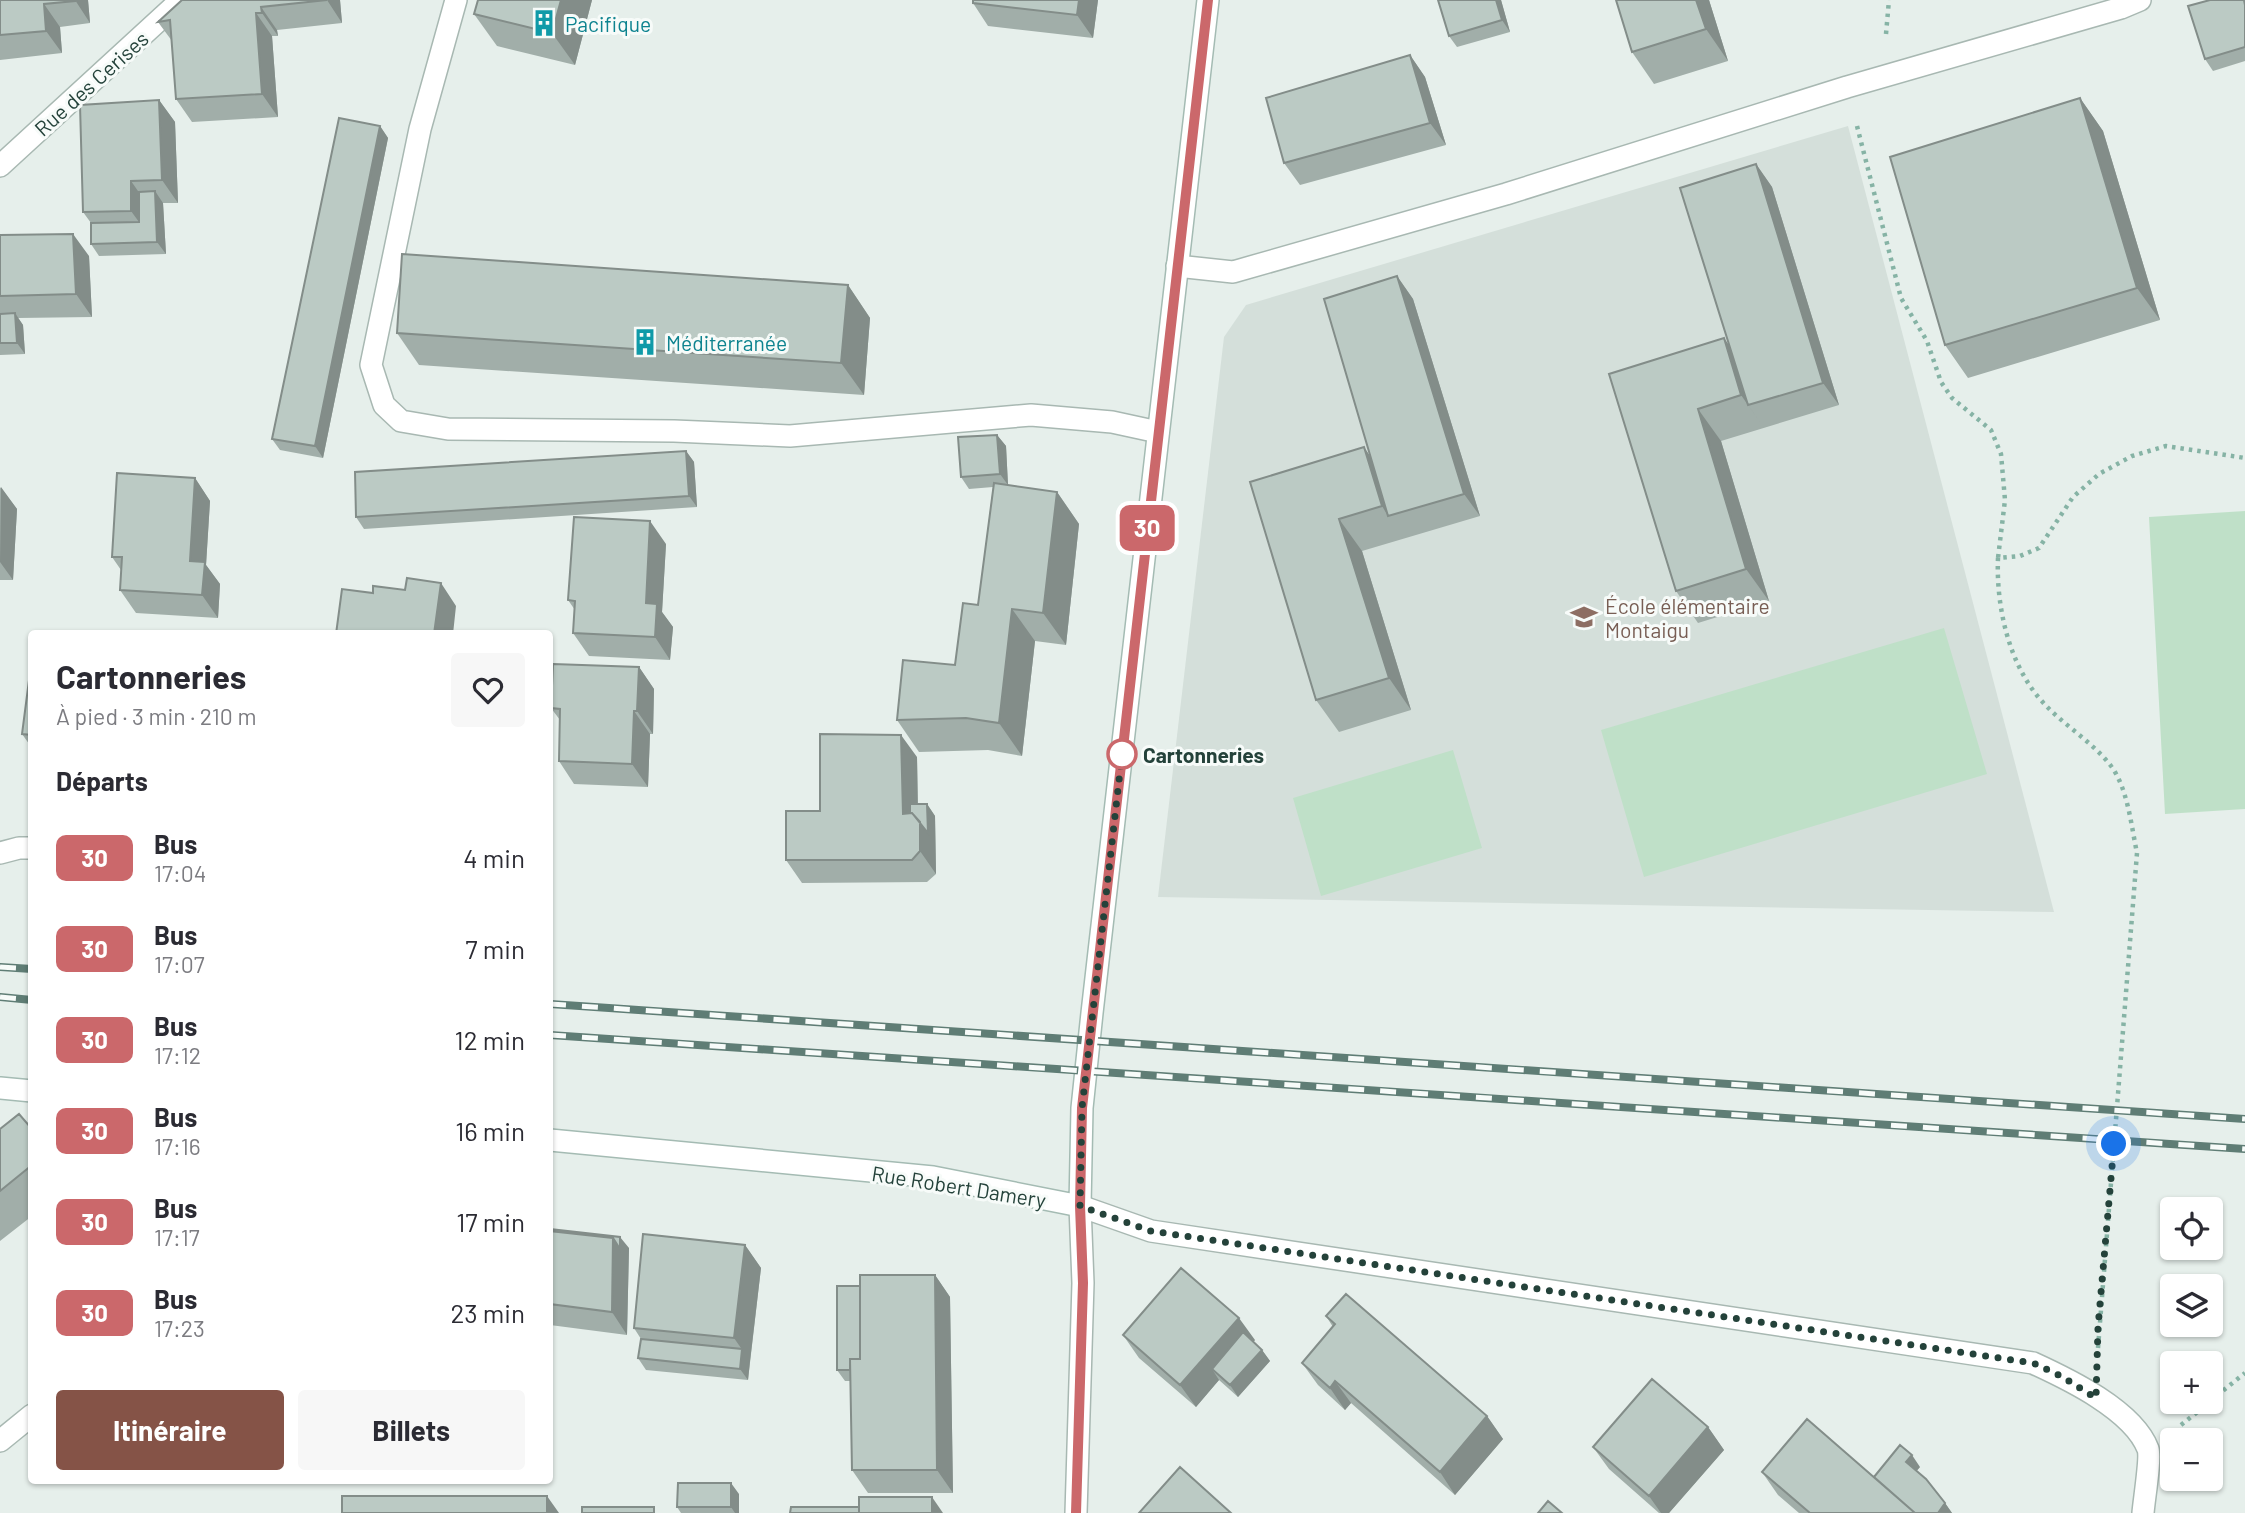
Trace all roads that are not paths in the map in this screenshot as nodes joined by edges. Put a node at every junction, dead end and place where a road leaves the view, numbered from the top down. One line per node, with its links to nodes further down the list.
1 (181, 0): 5 (street, Rue des Cerises)
2 (456, 0): 7 (street)
3 (1208, 0): 6 (street)
4 (2140, 0): 6 (street)
5 (0, 166)
6 (1177, 266): 7 (street)
7 (1158, 432): 13 (street)
8 (28, 848): 9 (street)
9 (0, 853)
10 (0, 1088): 11 (street)
11 (28, 1091)
12 (553, 1140): 13 (street, Rue Robert Damery)
13 (1080, 1206): 16 (street); 17 (street, Rue Robert Damery)
14 (28, 1418): 15 (street)
15 (0, 1441)
16 (1076, 1513)
17 (2143, 1513)

